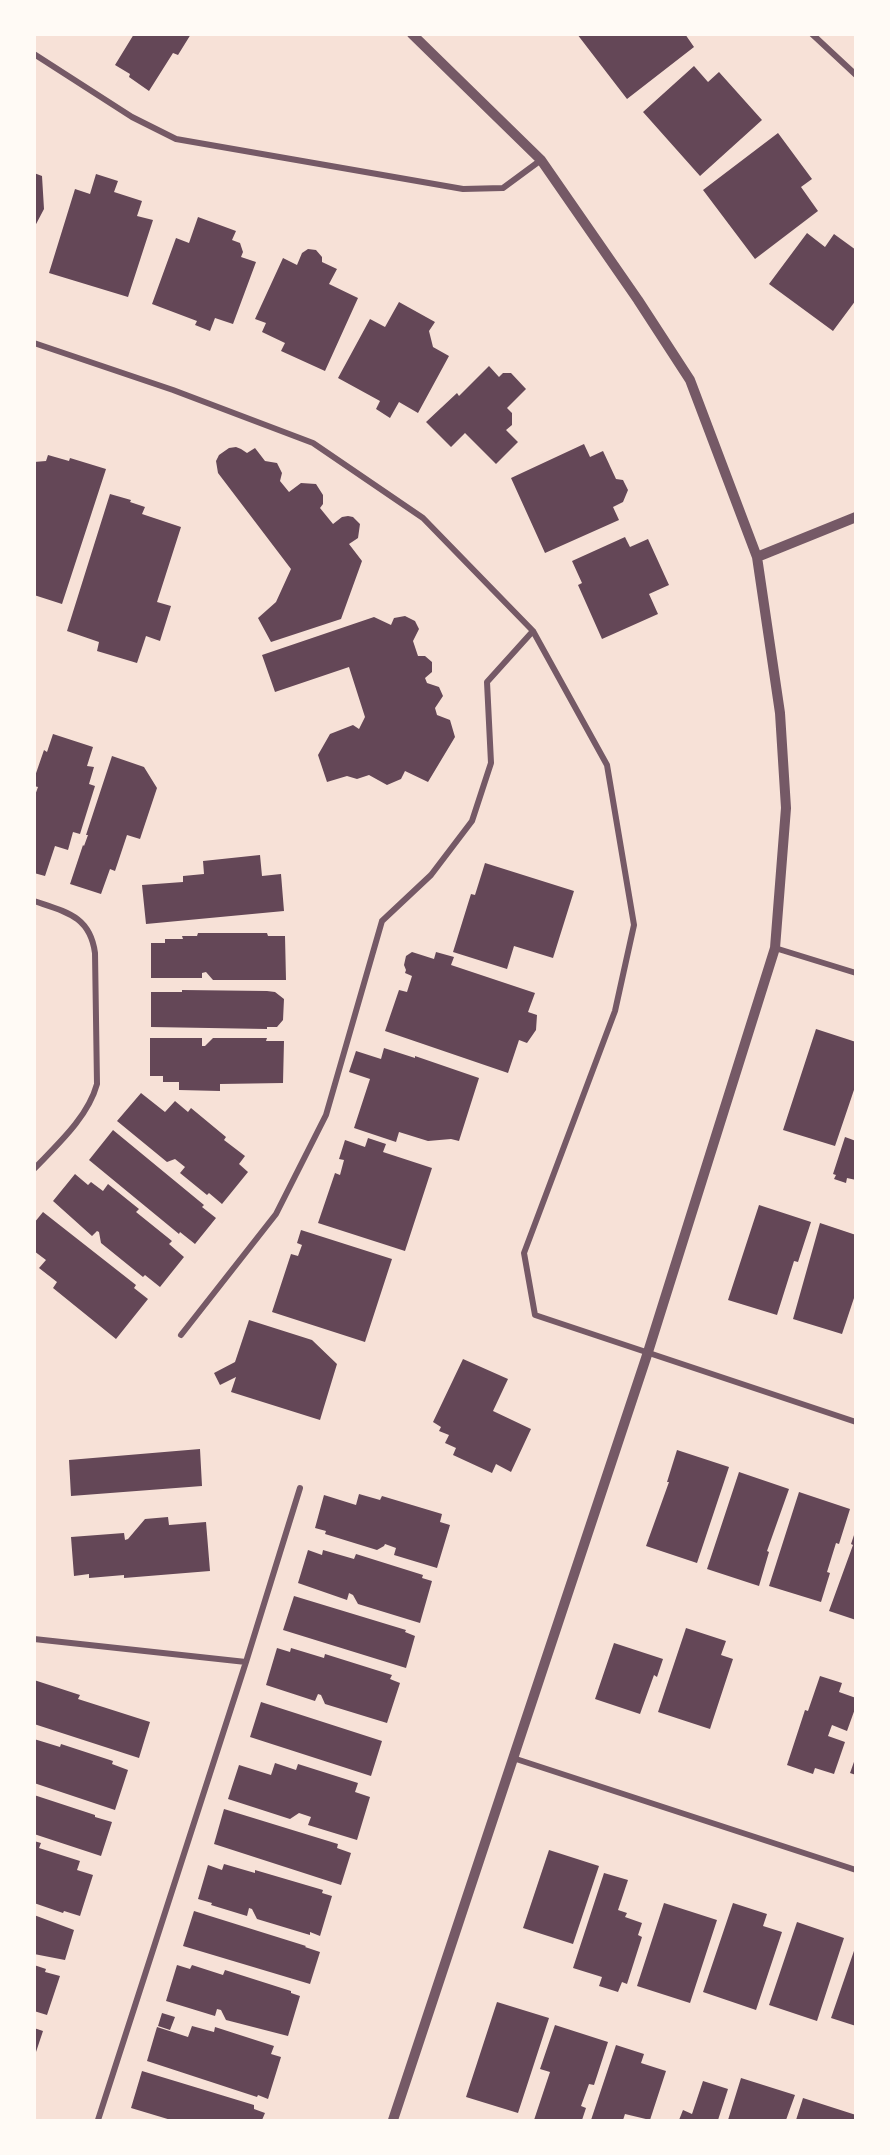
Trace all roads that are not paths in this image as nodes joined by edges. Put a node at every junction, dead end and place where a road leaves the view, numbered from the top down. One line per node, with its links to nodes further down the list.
1 (412, 34): 5 (street)
2 (813, 34): 4 (street)
3 (34, 54): 5 (street)
4 (855, 75)
5 (541, 159): 8 (street)
6 (34, 343): 9 (street)
7 (855, 517): 8 (street)
8 (757, 557): 11 (street)
9 (533, 631): 14 (street); 15 (street)
10 (34, 901): 13 (street)
11 (775, 948): 12 (street); 15 (street)
12 (855, 974)
13 (34, 1169)
14 (181, 1335)
15 (648, 1352): 16 (street); 20 (street)
16 (855, 1422)
17 (300, 1488): 19 (street)
18 (34, 1639): 19 (street)
19 (246, 1662): 22 (street)
20 (513, 1758): 21 (street); 23 (street)
21 (855, 1870)
22 (98, 2121)
23 (393, 2121)

